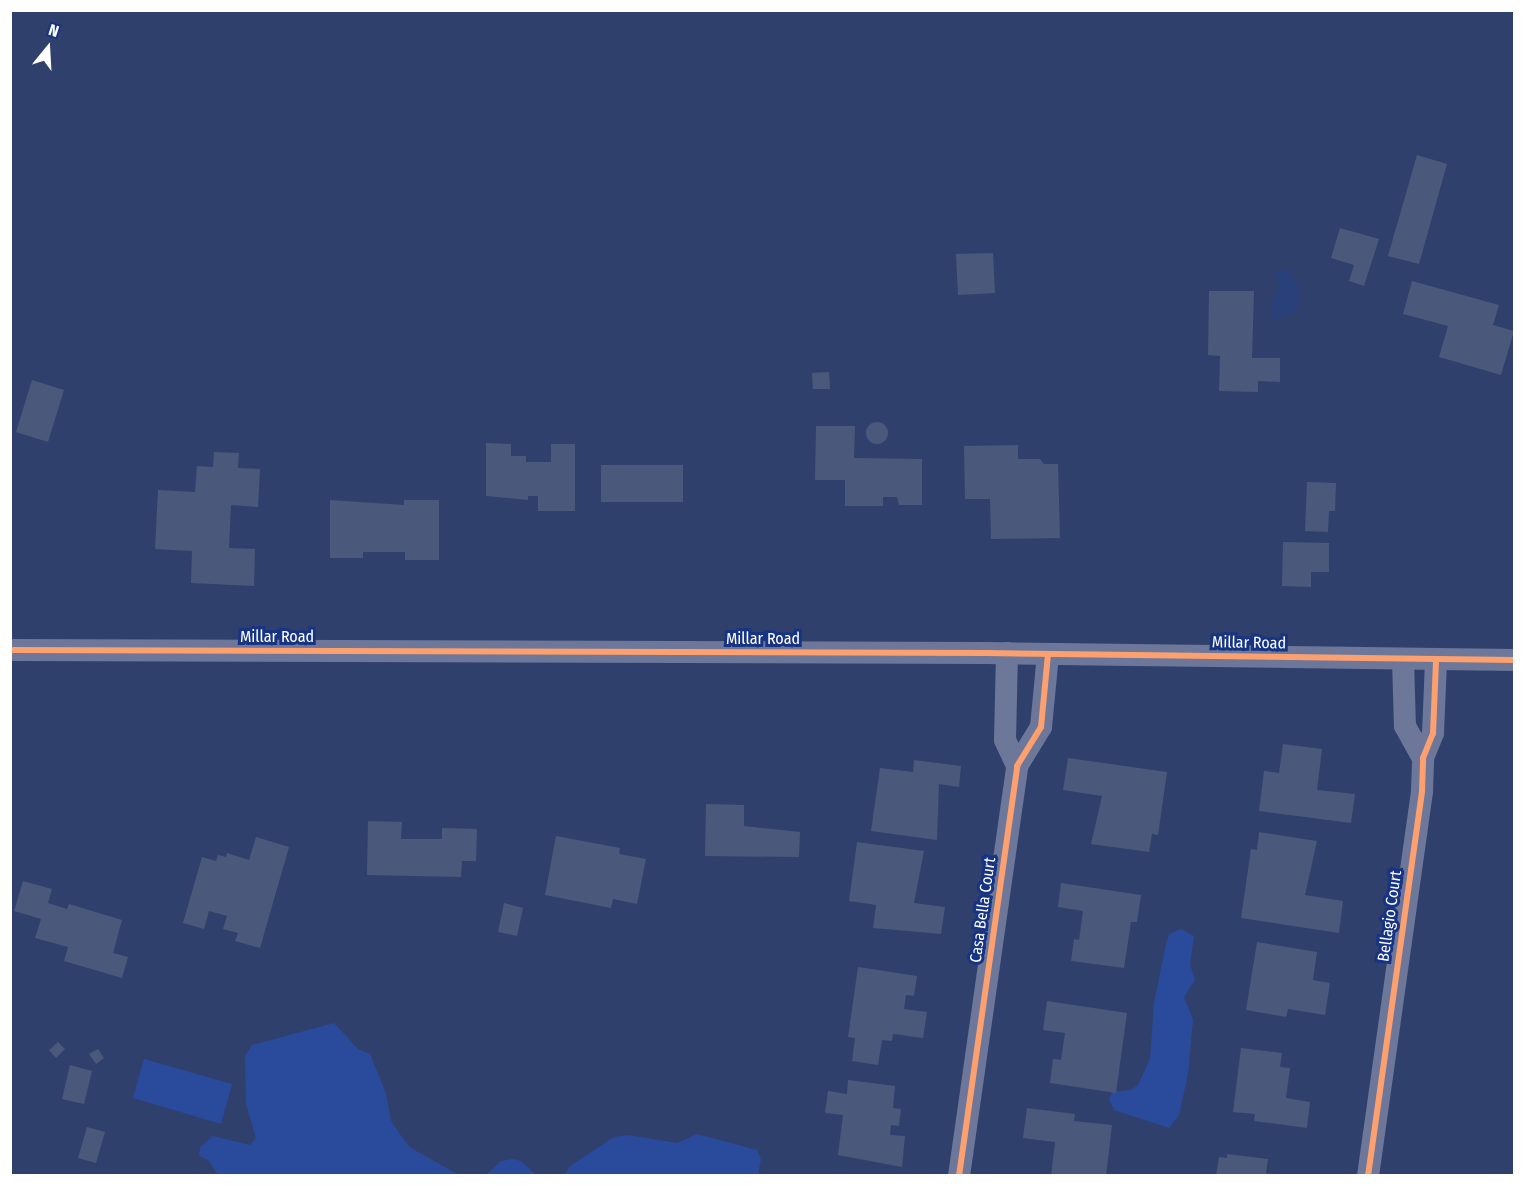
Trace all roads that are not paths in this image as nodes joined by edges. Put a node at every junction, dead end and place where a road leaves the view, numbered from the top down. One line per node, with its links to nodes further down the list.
1 (10, 650): 2 (street, Millar Road)
2 (1007, 653): 3 (street, Millar Road); 8 (street)
3 (1048, 654): 4 (street, Millar Road); 8 (street, Casa Bella Court)
4 (1403, 660): 5 (street, Millar Road); 7 (street)
5 (1436, 660): 6 (street, Millar Road); 7 (street, Bellagio Court)
6 (1515, 660)
7 (1423, 758): 10 (street, Bellagio Court)
8 (1017, 766): 9 (street, Casa Bella Court)
9 (958, 1176)
10 (1368, 1176)

